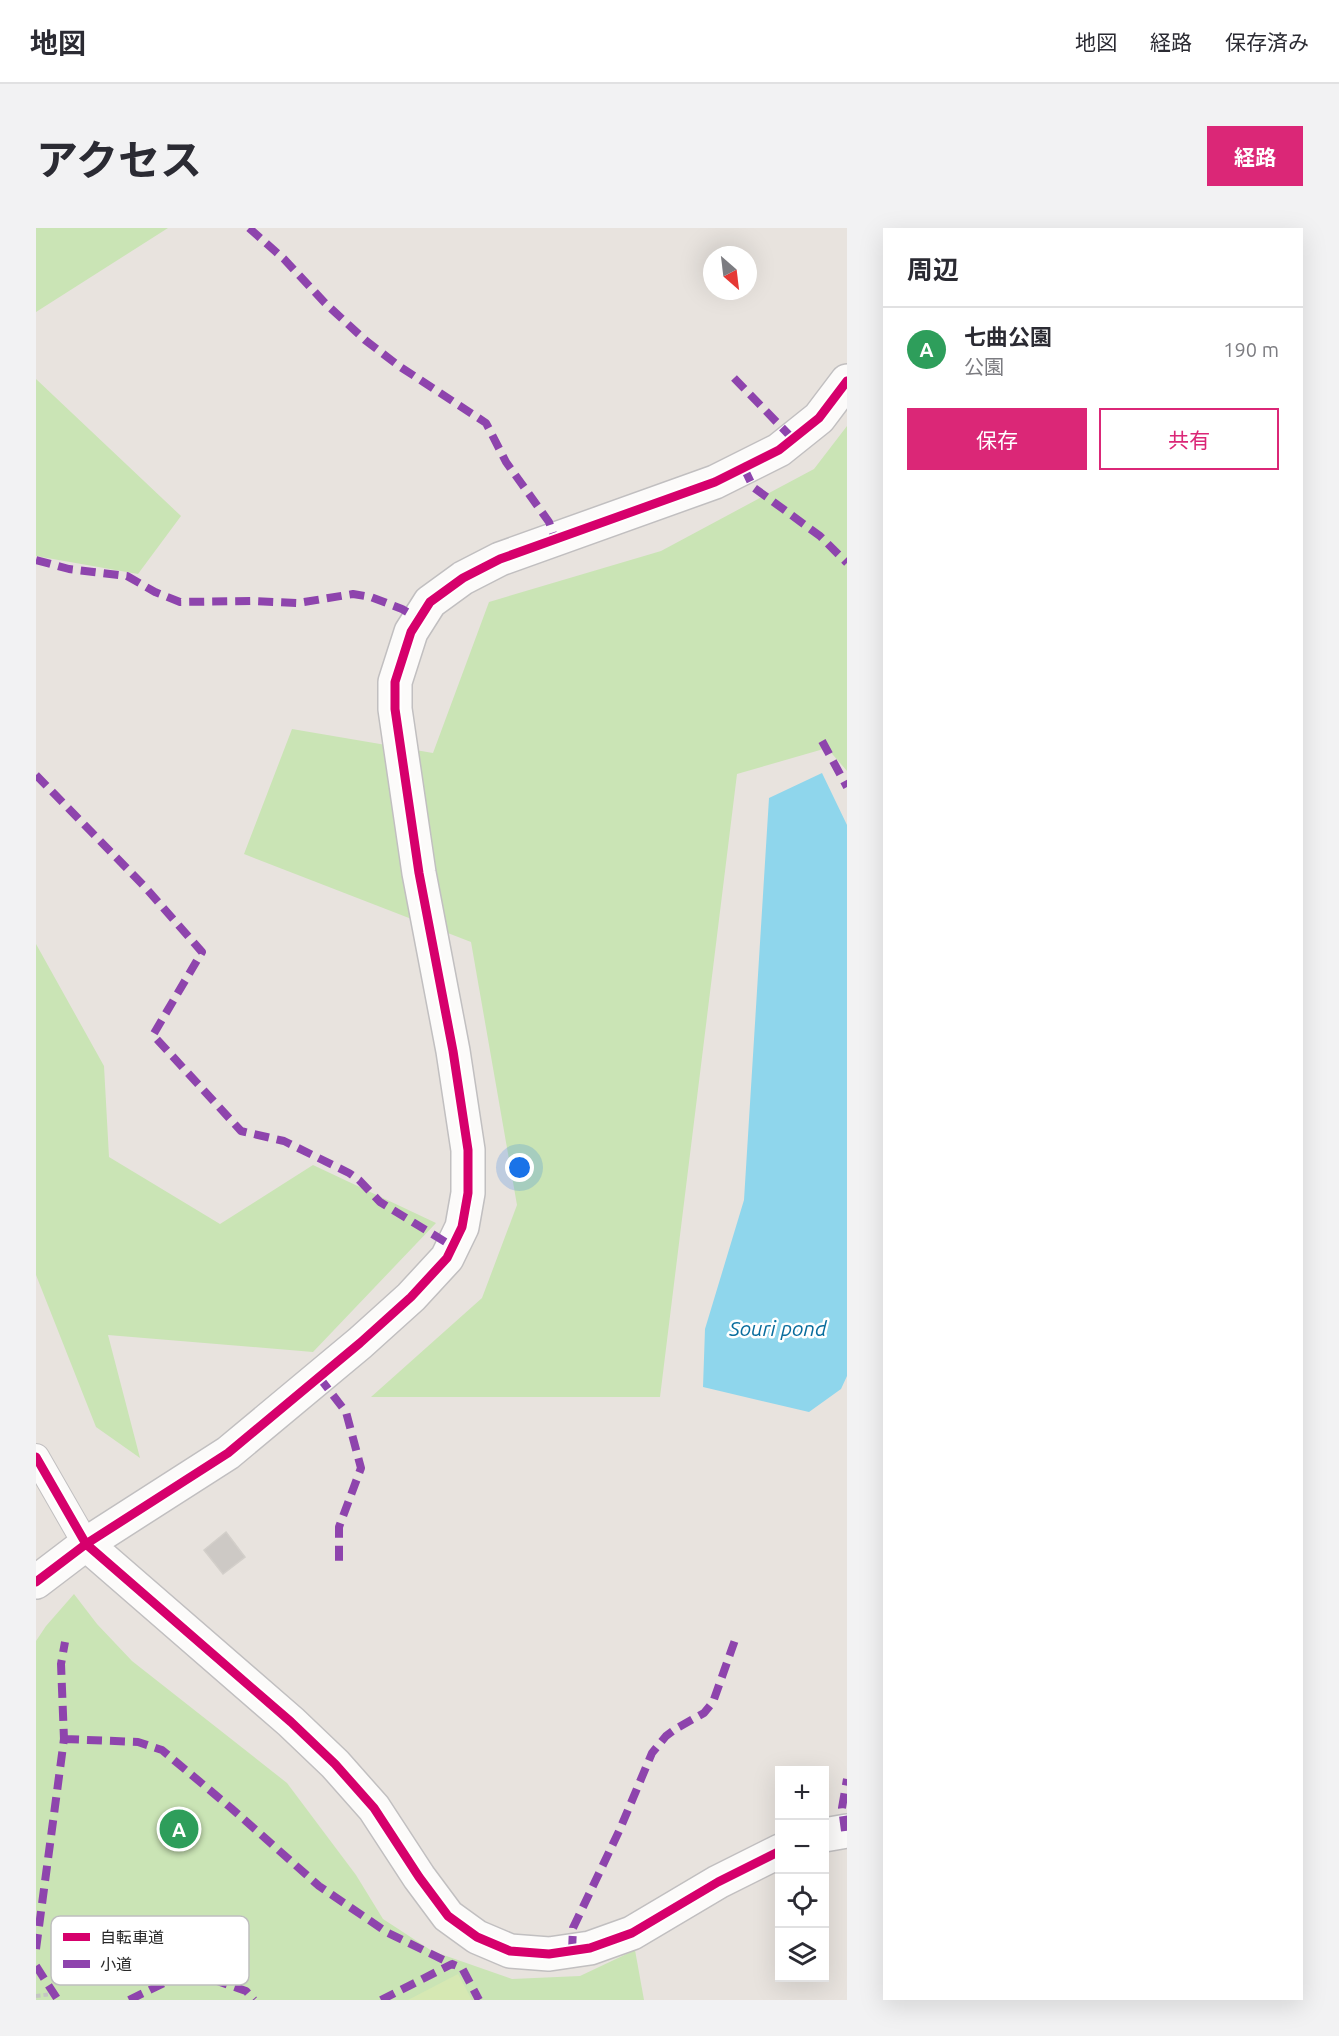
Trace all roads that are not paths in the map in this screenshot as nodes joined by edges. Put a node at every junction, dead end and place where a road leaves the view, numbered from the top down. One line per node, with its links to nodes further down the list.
1 (847, 381): 3 (street)
2 (36, 1456): 3 (street)
3 (86, 1544): 4 (street); 7 (street)
4 (36, 1582)
5 (847, 1831): 6 (street)
6 (829, 1834)
7 (775, 1854)

